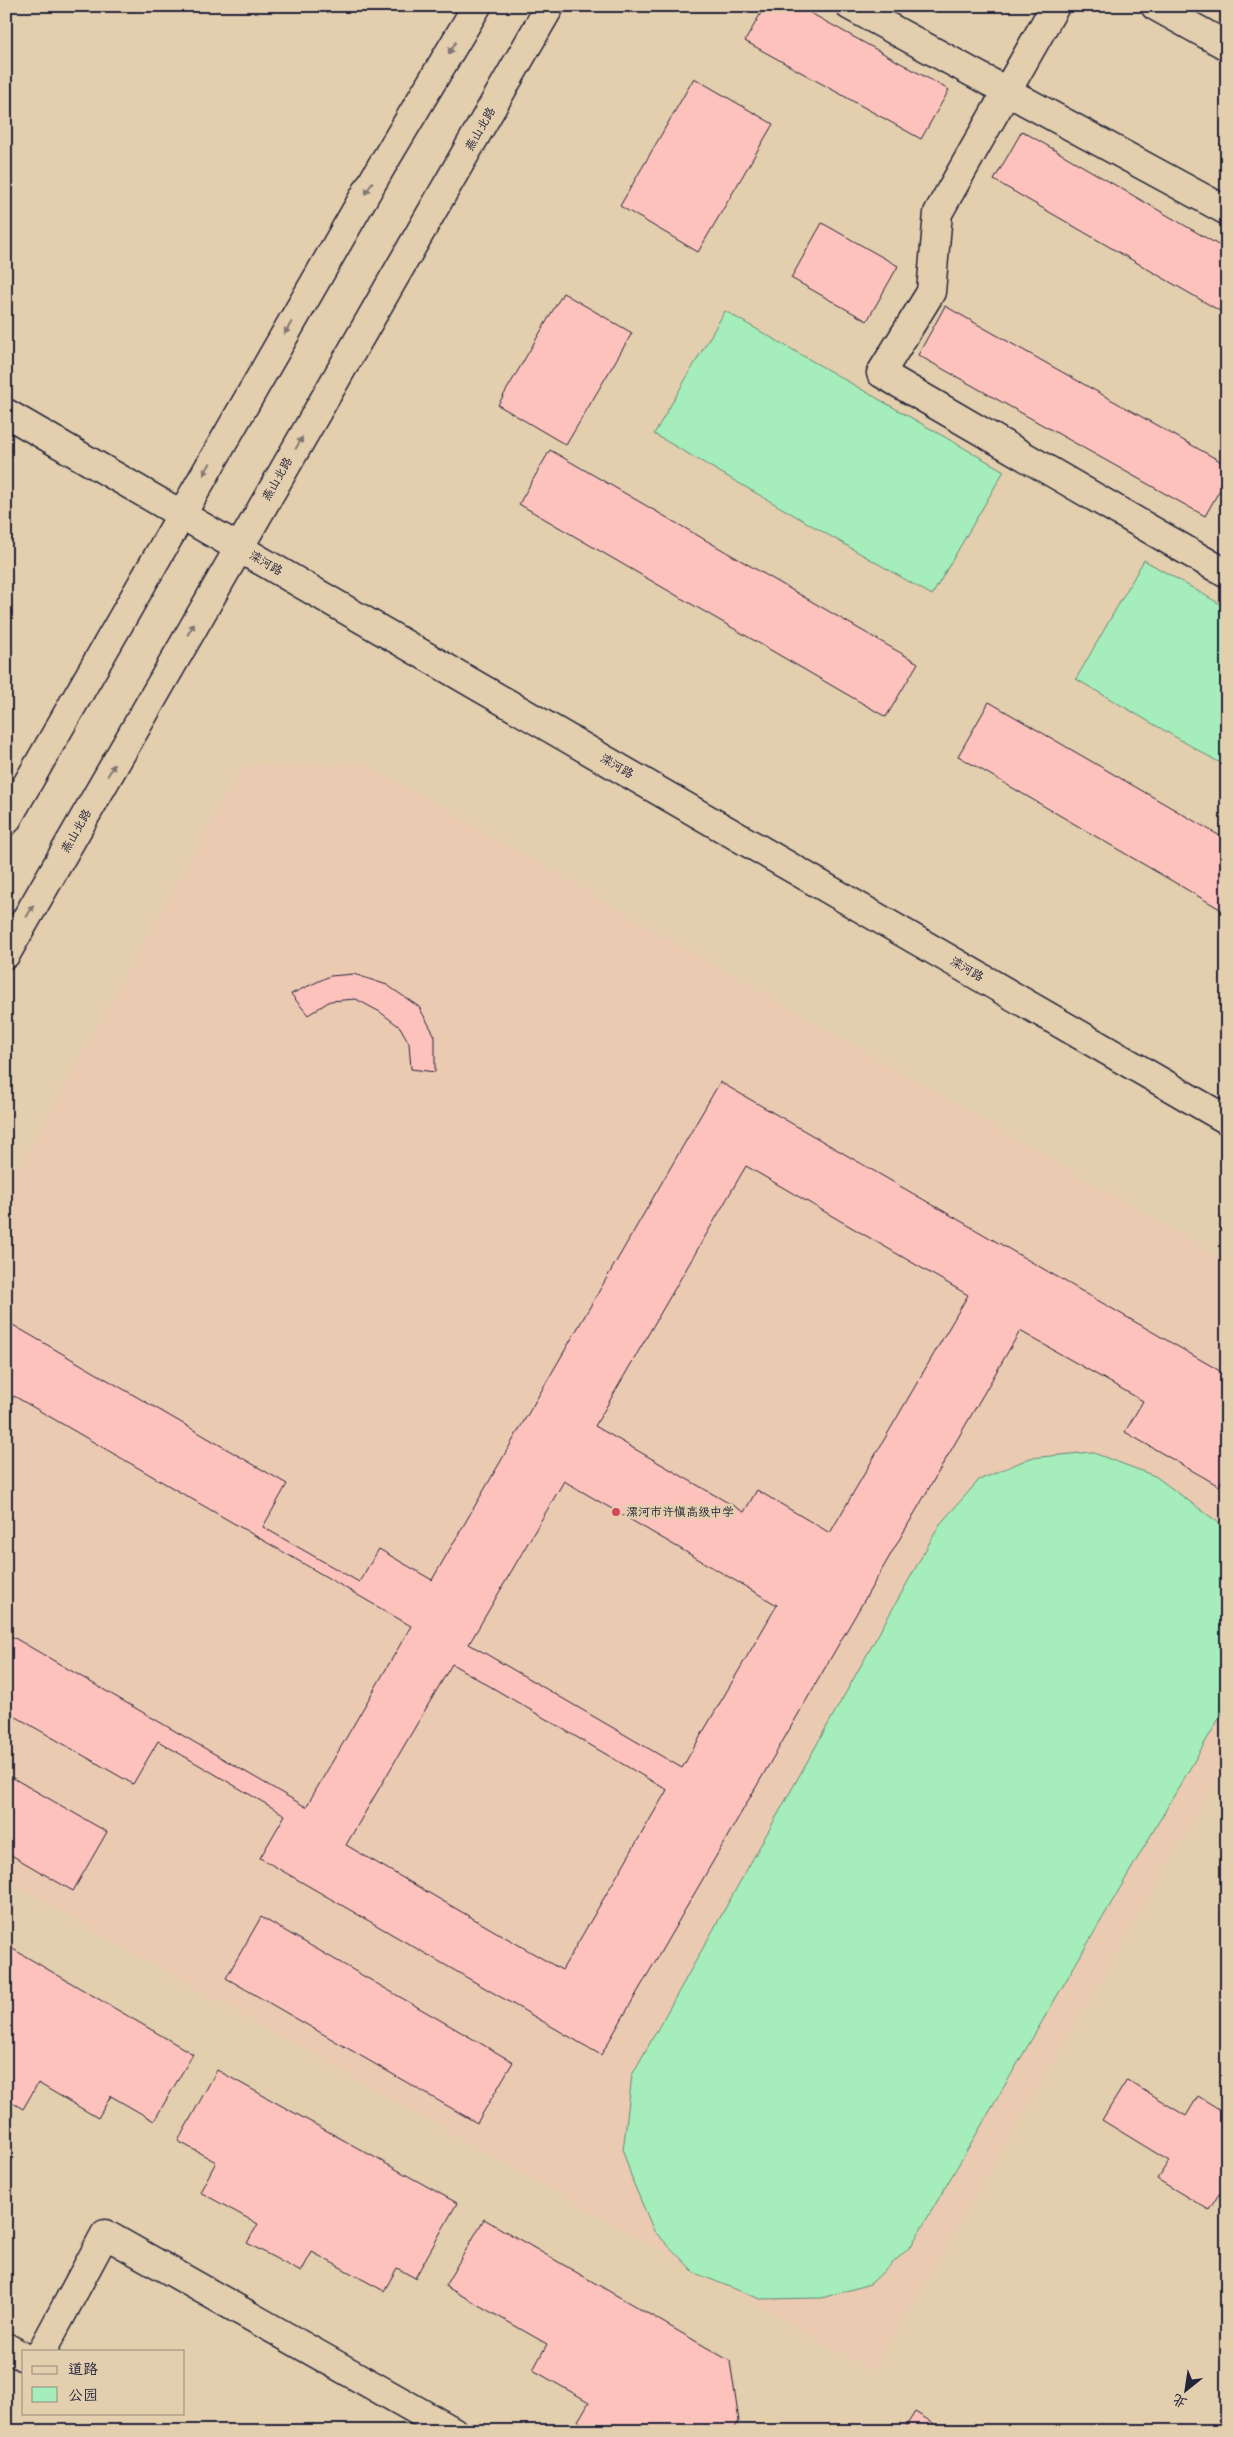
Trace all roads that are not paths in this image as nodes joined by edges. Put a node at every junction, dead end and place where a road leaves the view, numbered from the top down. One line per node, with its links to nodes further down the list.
1 (477, 6): 10 (street, one-way to 10)
2 (550, 6): 11 (street, 燕山北路, one-way to 2)
3 (850, 6): 7 (street)
4 (1055, 6): 7 (street)
5 (1155, 6): 6 (street)
6 (1227, 46)
7 (1005, 92): 8 (street); 12 (street)
8 (1227, 211)
9 (6, 413): 10 (street, 滦河路)
10 (181, 514): 11 (street, 滦河路); 13 (street)
11 (238, 546): 14 (street, 燕山北路, one-way to 11); 15 (street, 滦河路)
12 (1227, 574)
13 (6, 821)
14 (6, 954)
15 (1227, 1120)
16 (6, 2347): 18 (street)
17 (43, 2350): 19 (street)
18 (22, 2356)
19 (453, 2431)

